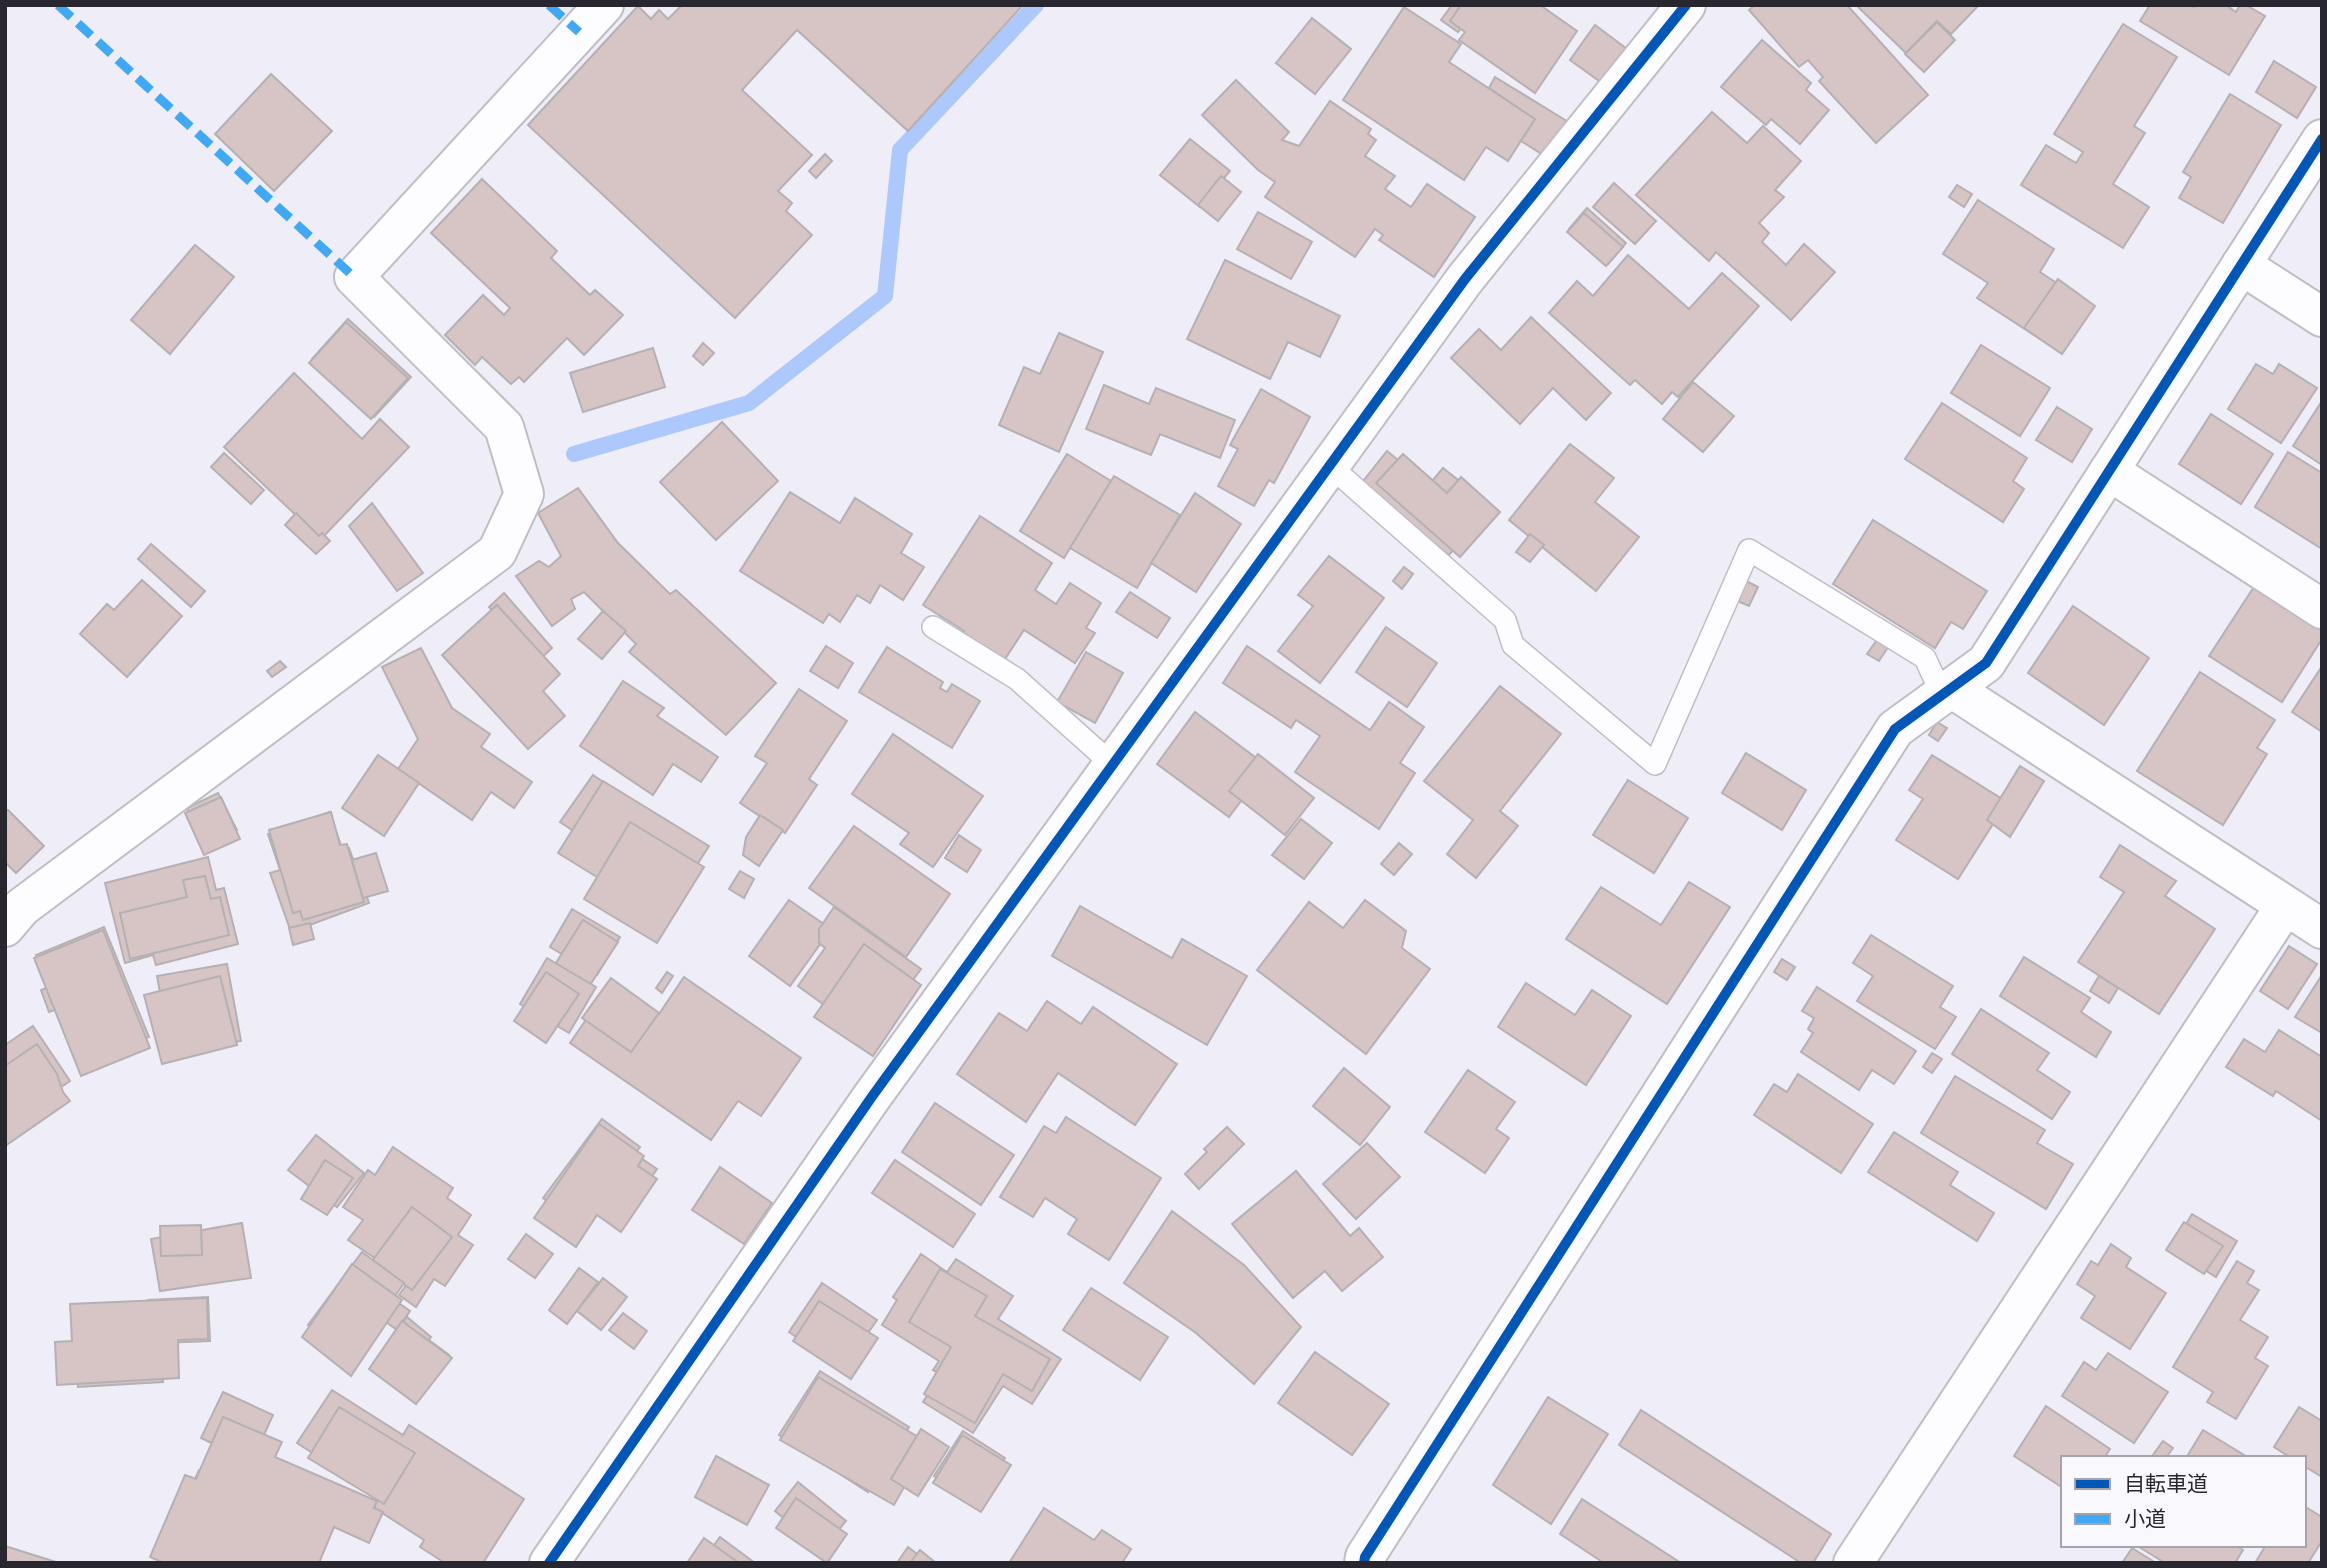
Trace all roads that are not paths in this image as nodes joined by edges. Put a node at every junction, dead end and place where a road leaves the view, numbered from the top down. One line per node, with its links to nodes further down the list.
1 (604, 5): 13 (street)
2 (1686, 5): 6 (street)
3 (2322, 139): 4 (street)
4 (2241, 265): 5 (street); 7 (street)
5 (2322, 317)
6 (1329, 466): 10 (lane); 11 (street)
7 (2109, 471): 8 (street); 10 (street)
8 (2322, 608)
9 (933, 627): 11 (lane)
10 (1947, 692): 12 (street); 16 (street)
11 (1113, 765): 15 (street)
12 (2285, 906): 14 (street); 17 (street)
13 (11, 909)
14 (2322, 929)
15 (549, 1563)
16 (1364, 1563)
17 (1853, 1563)

